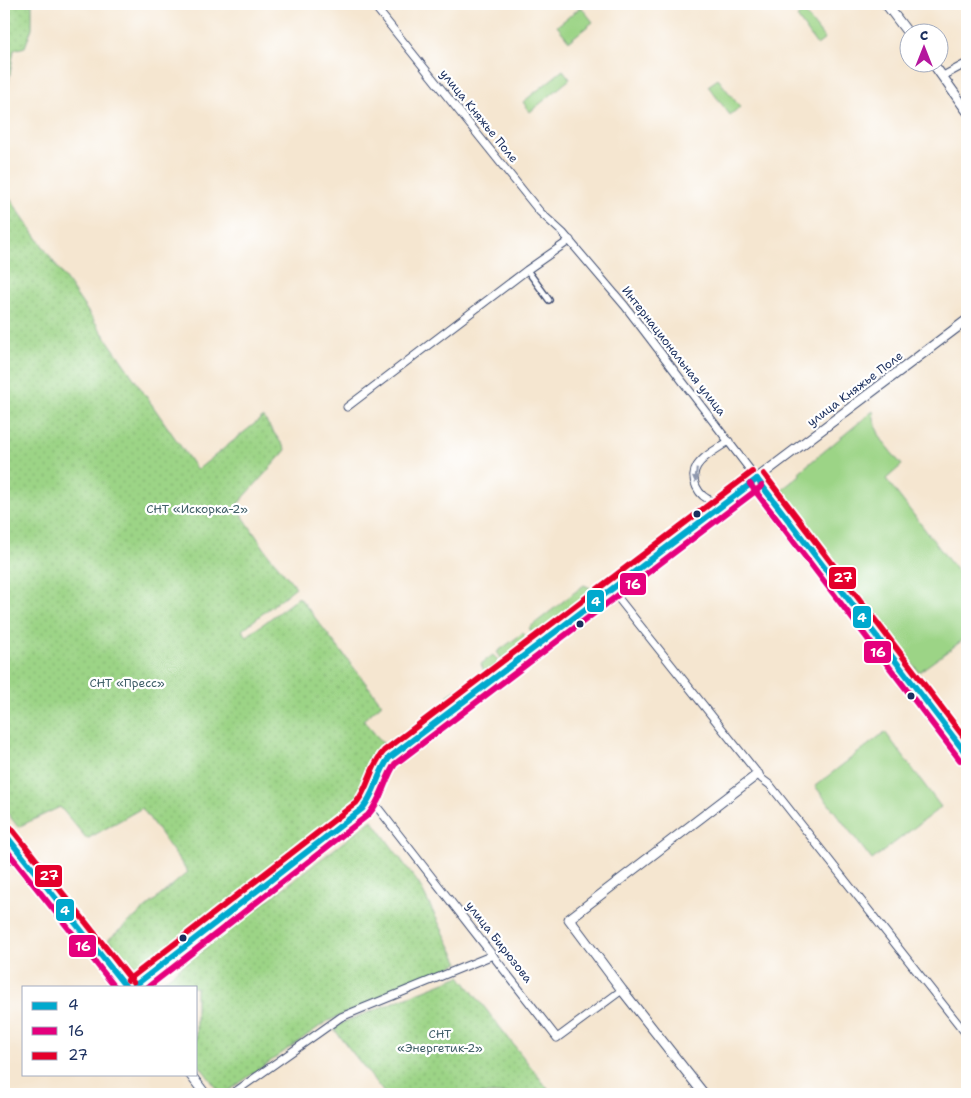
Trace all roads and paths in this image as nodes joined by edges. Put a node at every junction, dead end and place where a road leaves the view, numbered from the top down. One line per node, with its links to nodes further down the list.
1 (373, 4): 8 (street, улица Княжье Поле)
2 (886, 4): 3 (street)
3 (900, 22)
4 (967, 63): 6 (street)
5 (940, 72): 6 (street)
6 (943, 76): 7 (street)
7 (967, 110)
8 (570, 240): 9 (street); 13 (street, Интернациональная улица)
9 (526, 270): 10 (street); 12 (street)
10 (549, 300)
11 (967, 320): 14 (street, улица Княжье Поле)
12 (347, 406)
13 (729, 442): 14 (street, Интернациональная улица); 15 (street, one-way to 15)
14 (757, 478): 16 (street); 19 (main road, Интернациональная улица)
15 (707, 498): 16 (street); 17 (street)
16 (730, 499): 17 (street)
17 (707, 516): 18 (street)
18 (611, 589): 20 (street); 21 (street)
19 (967, 755)
20 (758, 774): 28 (street); 29 (street)
21 (371, 798): 25 (street, улица Бирюзова); 27 (street)
22 (4, 834): 26 (street)
23 (9, 860): 24 (street)
24 (4, 864)
25 (493, 955): 28 (street, улица Бирюзова); 32 (street)
26 (125, 986)
27 (134, 986)
28 (622, 990): 33 (street)
29 (967, 1035)
30 (192, 1076): 31 (street)
31 (205, 1094)
32 (232, 1094)
33 (704, 1094)

